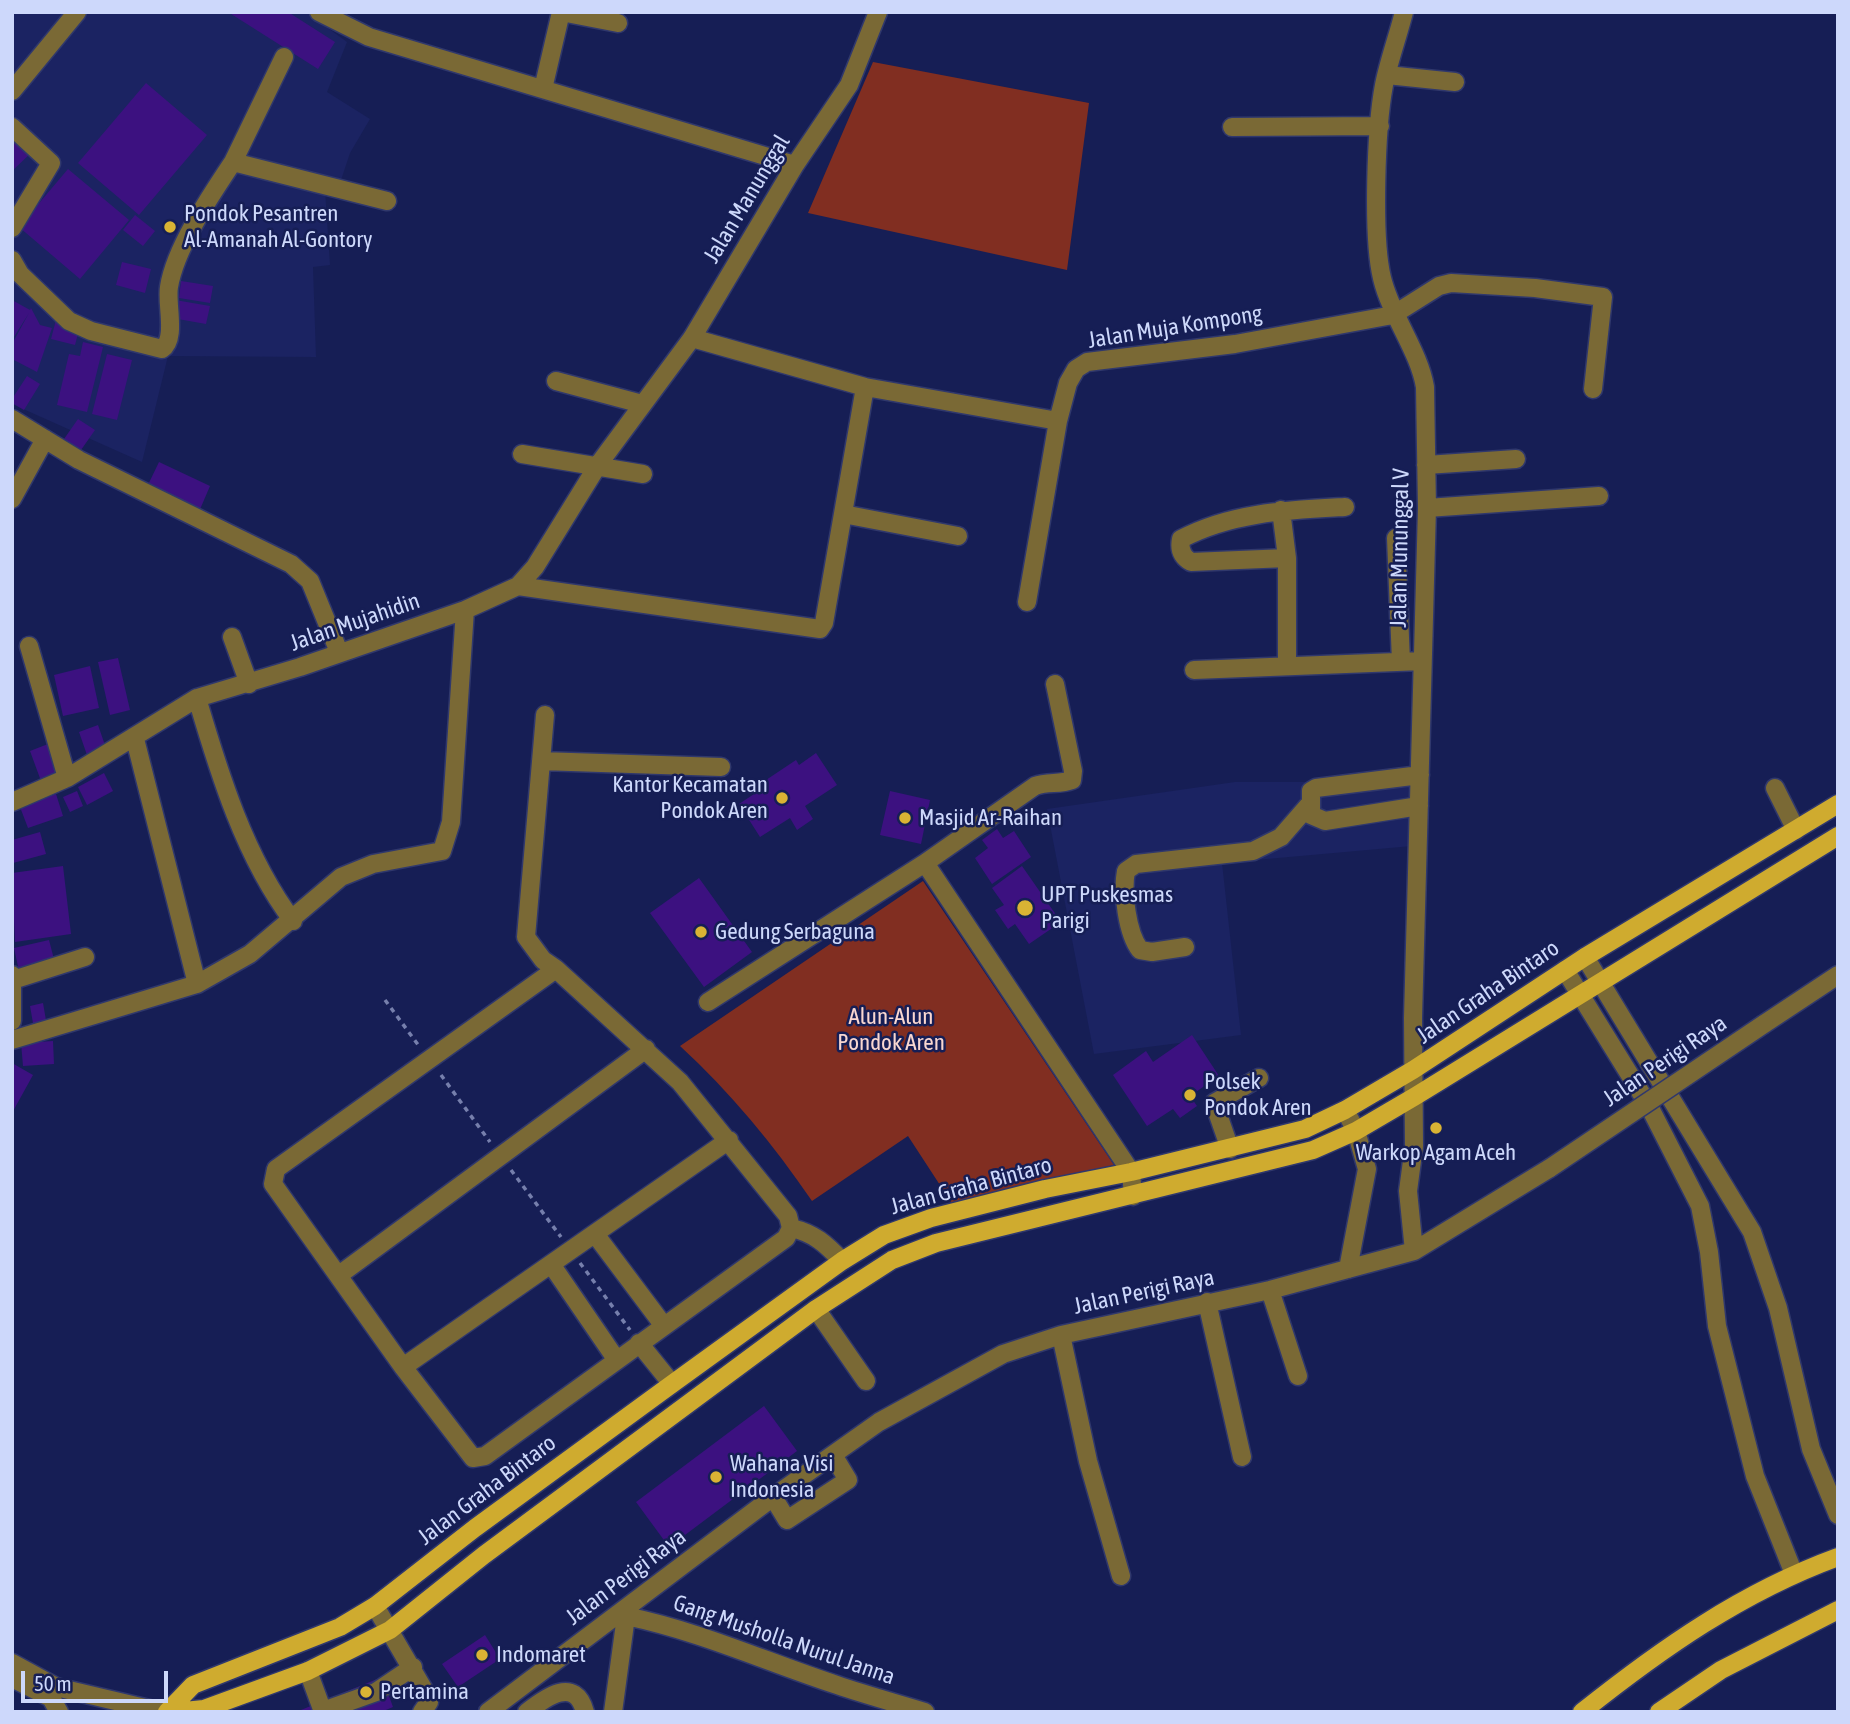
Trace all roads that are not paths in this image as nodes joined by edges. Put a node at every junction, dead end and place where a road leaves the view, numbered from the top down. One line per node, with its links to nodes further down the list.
1 (77, 12): 11 (street)
2 (319, 12): 10 (street)
3 (561, 12): 6 (street); 10 (street)
4 (878, 12): 16 (street, Jalan Manunggal)
5 (1404, 12): 8 (street, Jalan Mununggal V)
6 (618, 23)
7 (284, 57): 15 (street)
8 (1387, 75): 9 (street); 12 (street, Jalan Mununggal V)
9 (1455, 82)
10 (543, 89): 16 (street)
11 (12, 91)
12 (1380, 126): 14 (street); 20 (street, Jalan Mununggal V)
13 (12, 127): 18 (street)
14 (1232, 127)
15 (233, 162): 17 (street); 19 (street)
16 (795, 165): 21 (street, Jalan Manunggal)
17 (387, 201)
18 (12, 228)
19 (12, 260)
20 (1393, 315): 24 (street); 27 (street, Jalan Muja Kompong); 32 (street, Jalan Mununggal V)
21 (692, 338): 23 (street); 25 (street, Jalan Manunggal)
22 (556, 381): 25 (street)
23 (865, 387): 27 (street); 39 (street)
24 (1593, 389)
25 (642, 404): 31 (street, Jalan Mujahidin)
26 (12, 419): 28 (street)
27 (1058, 421): 44 (street, Jalan Muja Kompong)
28 (45, 439): 35 (street); 48 (street)
29 (522, 454): 31 (street)
30 (1516, 459): 32 (street)
31 (598, 465): 33 (street); 43 (street, Jalan Mujahidin)
32 (1426, 466): 37 (street, Jalan Mununggal V)
33 (643, 474)
34 (1599, 496): 37 (street)
35 (12, 499)
36 (1345, 507): 38 (street)
37 (1427, 508): 50 (street, Jalan Mununggal V)
38 (1281, 510): 42 (street); 42 (street)
39 (843, 514): 40 (street); 43 (street)
40 (958, 536)
41 (1396, 538): 49 (street)
42 (1287, 558): 51 (street)
43 (518, 586): 45 (street, Jalan Mujahidin)
44 (1027, 602)
45 (465, 610): 48 (street, Jalan Mujahidin); 70 (street)
46 (232, 637): 53 (street)
47 (29, 646): 61 (street)
48 (340, 652): 53 (street, Jalan Mujahidin)
49 (1401, 662): 50 (street); 51 (street)
50 (1422, 662): 60 (street, Jalan Mununggal V)
51 (1287, 664): 52 (street)
52 (1194, 670)
53 (249, 684): 55 (street, Jalan Mujahidin)
54 (1055, 684): 69 (street)
55 (198, 698): 57 (street, Jalan Mujahidin); 70 (street)
56 (545, 715): 58 (street)
57 (135, 739): 61 (street, Jalan Mujahidin); 79 (street)
58 (541, 761): 59 (street); 74 (street)
59 (721, 767)
60 (1420, 775): 65 (street); 66 (street, Jalan Mununggal V)
61 (67, 778): 63 (street, Jalan Mujahidin)
62 (1776, 788): 67 (street)
63 (12, 802)
64 (1838, 804): 67 (main road, Jalan Graha Bintaro)
65 (1308, 806): 66 (street); 71 (street)
66 (1419, 806): 85 (street, Jalan Mununggal V)
67 (1796, 830): 73 (main road, Jalan Graha Bintaro)
68 (1838, 836): 78 (main road, Jalan Graha Bintaro)
69 (925, 863): 81 (street); 92 (street)
70 (293, 921): 79 (street)
71 (1185, 947)
72 (85, 957): 77 (street)
73 (1585, 957): 75 (main road, Jalan Graha Bintaro); 78 (street)
74 (555, 969): 84 (street); 100 (street)
75 (1564, 970): 80 (street); 85 (main road, Jalan Graha Bintaro)
76 (1838, 975): 96 (street, Jalan Perigi Raya, bridge)
77 (13, 978): 82 (street)
78 (1601, 980): 80 (main road, Jalan Graha Bintaro); 116 (street)
79 (197, 984): 83 (street)
80 (1581, 994): 87 (main road, Jalan Graha Bintaro); 118 (street)
81 (708, 1002)
82 (12, 1021)
83 (12, 1040)
84 (646, 1049): 90 (street); 100 (street)
85 (1413, 1070): 87 (street, Jalan Mununggal V); 88 (main road, Jalan Graha Bintaro)
86 (1259, 1078): 91 (street)
87 (1414, 1097): 89 (main road, Jalan Graha Bintaro); 96 (street, Jalan Mununggal V)
88 (1345, 1110): 89 (street); 91 (main road, Jalan Graha Bintaro)
89 (1356, 1130): 93 (main road, Jalan Graha Bintaro); 99 (street)
90 (729, 1140): 94 (street); 95 (street)
91 (1230, 1149): 92 (main road, Jalan Graha Bintaro)
92 (1131, 1172): 93 (street); 97 (main road, Jalan Graha Bintaro)
93 (1133, 1196): 103 (main road, Jalan Graha Bintaro)
94 (791, 1228): 97 (street); 104 (street)
95 (595, 1234): 98 (street); 104 (street)
96 (1414, 1251): 99 (street, Jalan Perigi Raya)
97 (842, 1261): 111 (main road, Jalan Graha Bintaro)
98 (551, 1264): 107 (street); 108 (street)
99 (1348, 1269): 101 (street, Jalan Perigi Raya)
100 (339, 1275): 108 (street)
101 (1270, 1290): 102 (street, Jalan Perigi Raya); 109 (street)
102 (1207, 1302): 105 (street, Jalan Perigi Raya); 114 (street)
103 (816, 1309): 110 (street); 112 (main road, Jalan Graha Bintaro)
104 (664, 1326): 106 (street)
105 (1061, 1335): 113 (street, Jalan Perigi Raya); 119 (street)
106 (639, 1343): 107 (street); 111 (street)
107 (616, 1359): 108 (street)
108 (403, 1367)
109 (1298, 1376)
110 (866, 1381)
111 (672, 1384): 112 (main road); 120 (main road, Jalan Graha Bintaro)
112 (687, 1403): 123 (main road, Jalan Graha Bintaro)
113 (833, 1455): 115 (street, Jalan Perigi Raya); 115 (street)
114 (1242, 1457)
115 (773, 1497): 122 (street, Jalan Perigi Raya)
116 (1838, 1515)
117 (1838, 1557): 118 (main road)
118 (1794, 1574): 138 (main road)
119 (1121, 1576)
120 (375, 1606): 123 (street); 129 (main road, Jalan Graha Bintaro)
121 (1838, 1610): 139 (main road)
122 (624, 1614): 133 (street, Jalan Perigi Raya); 136 (street); 137 (street, Gang Musholla Nurul Janna)
123 (390, 1630): 125 (street); 126 (main road, Jalan Graha Bintaro)
124 (12, 1663): 128 (street)
125 (413, 1667): 131 (street); 132 (street)
126 (308, 1671): 130 (main road, Jalan Graha Bintaro); 131 (street)
127 (12, 1678): 128 (street)
128 (56, 1699): 129 (street)
129 (165, 1712)
130 (174, 1712)
131 (323, 1712)
132 (422, 1712)
133 (488, 1712)
134 (527, 1712): 135 (street)
135 (586, 1712)
136 (613, 1712)
137 (925, 1712)
138 (1582, 1712)
139 (1659, 1712)

